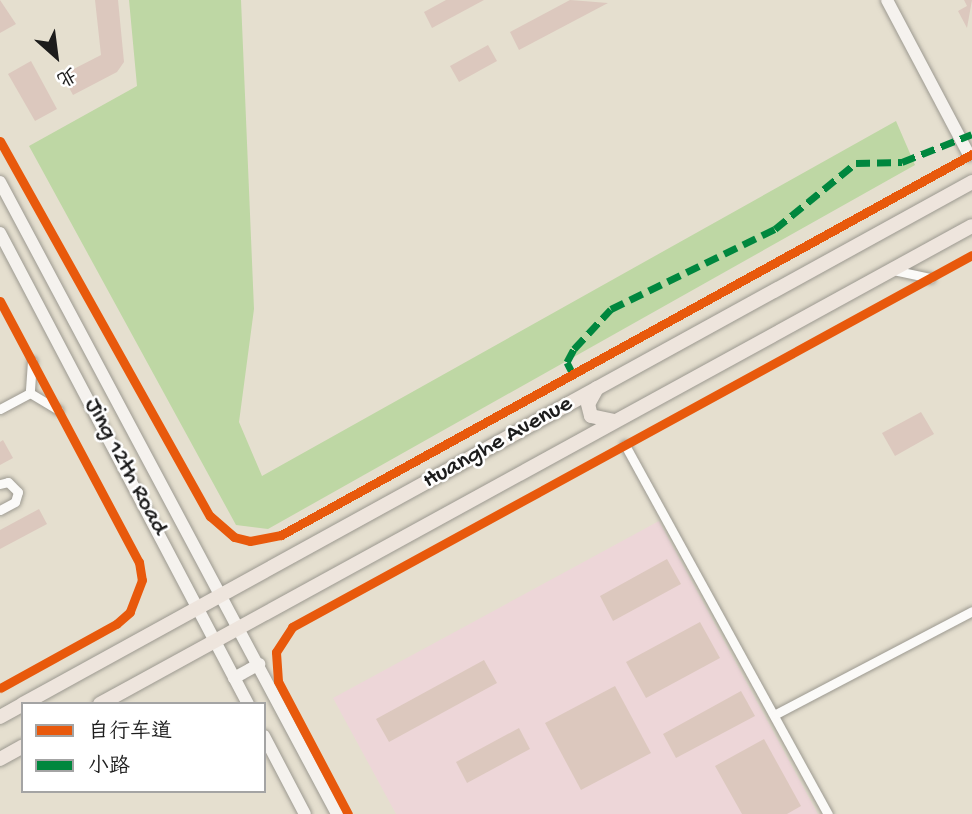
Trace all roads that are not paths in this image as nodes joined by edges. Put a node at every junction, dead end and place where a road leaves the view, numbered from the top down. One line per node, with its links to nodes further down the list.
1 (887, 0): 2 (main road)
2 (971, 154)
3 (0, 182): 18 (main road)
4 (972, 182): 10 (main road, Huanghe Avenue)
5 (972, 226): 7 (main road, Huanghe Avenue)
6 (0, 233): 19 (main road, Jing 12th Road)
7 (891, 270): 8 (street); 14 (main road, Huanghe Avenue)
8 (930, 278)
9 (32, 361): 11 (street)
10 (598, 388): 14 (main road); 18 (main road, Huanghe Avenue)
11 (30, 393): 12 (street); 13 (street)
12 (0, 409)
13 (58, 410)
14 (615, 421): 21 (main road, Huanghe Avenue)
15 (625, 445): 29 (street)
16 (0, 484): 17 (street)
17 (0, 510)
18 (224, 593): 19 (main road, Huanghe Avenue); 21 (main road)
19 (200, 607): 22 (main road, Jing 12th Road); 25 (main road, Huanghe Avenue)
20 (972, 611): 29 (street)
21 (242, 625): 22 (main road, Huanghe Avenue); 23 (main road)
22 (218, 638): 24 (main road, Jing 12th Road); 26 (main road, Huanghe Avenue)
23 (259, 664): 24 (main road); 35 (main road)
24 (234, 678): 27 (main road, Jing 12th Road)
25 (27, 702)
26 (104, 702)
27 (247, 702)
28 (21, 705): 30 (main road, Huanghe Avenue)
29 (776, 715): 36 (street)
30 (0, 716)
31 (266, 740): 34 (main road)
32 (21, 747): 33 (main road)
33 (0, 759)
34 (305, 814)
35 (337, 814)
36 (828, 814)

